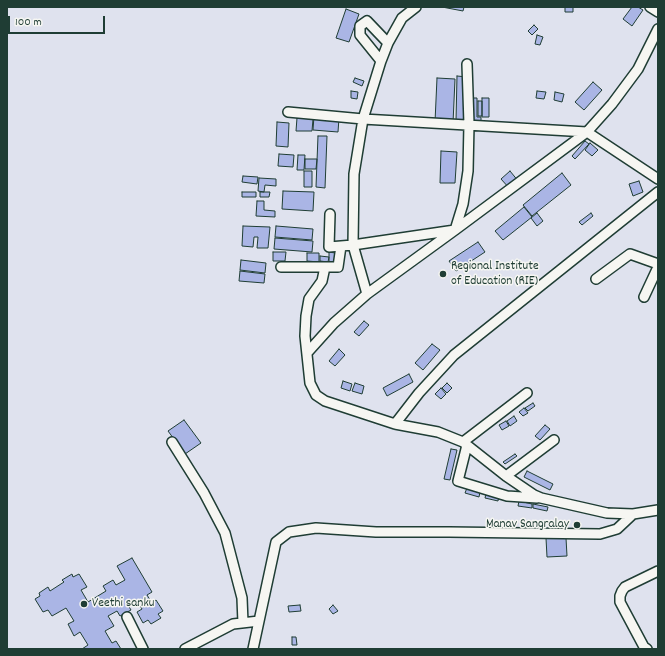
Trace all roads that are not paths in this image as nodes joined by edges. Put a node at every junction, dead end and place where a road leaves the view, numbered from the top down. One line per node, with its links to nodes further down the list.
1 (416, 7): 5 (street)
2 (650, 7): 3 (street)
3 (658, 12)
4 (658, 29): 11 (street)
5 (388, 43): 6 (street); 6 (street)
6 (381, 61): 9 (street)
7 (467, 64): 10 (street)
8 (288, 112): 9 (street)
9 (363, 119): 10 (street); 16 (street)
10 (469, 124): 11 (street); 15 (street)
11 (587, 132): 12 (street); 15 (street)
12 (658, 179)
13 (658, 192): 27 (street)
14 (330, 214): 17 (street)
15 (455, 230): 16 (street); 23 (street)
16 (353, 245): 17 (street); 23 (street)
17 (341, 246): 20 (street)
18 (658, 264): 22 (street)
19 (280, 268): 20 (street)
20 (325, 268): 25 (street)
21 (658, 268): 24 (street)
22 (596, 279)
23 (367, 294): 25 (street)
24 (644, 297)
25 (307, 353): 27 (street)
26 (527, 393): 30 (street)
27 (395, 424): 30 (street)
28 (554, 440): 31 (street)
29 (172, 442): 38 (street)
30 (465, 443): 31 (street); 32 (street)
31 (506, 476): 32 (street)
32 (541, 498): 34 (street)
33 (658, 510): 34 (street)
34 (633, 514): 37 (street)
35 (658, 571): 42 (street)
36 (127, 616): 39 (street)
37 (259, 621): 38 (street); 41 (street)
38 (243, 623): 40 (street)
39 (143, 649)
40 (185, 649)
41 (253, 649)
42 (648, 649)

